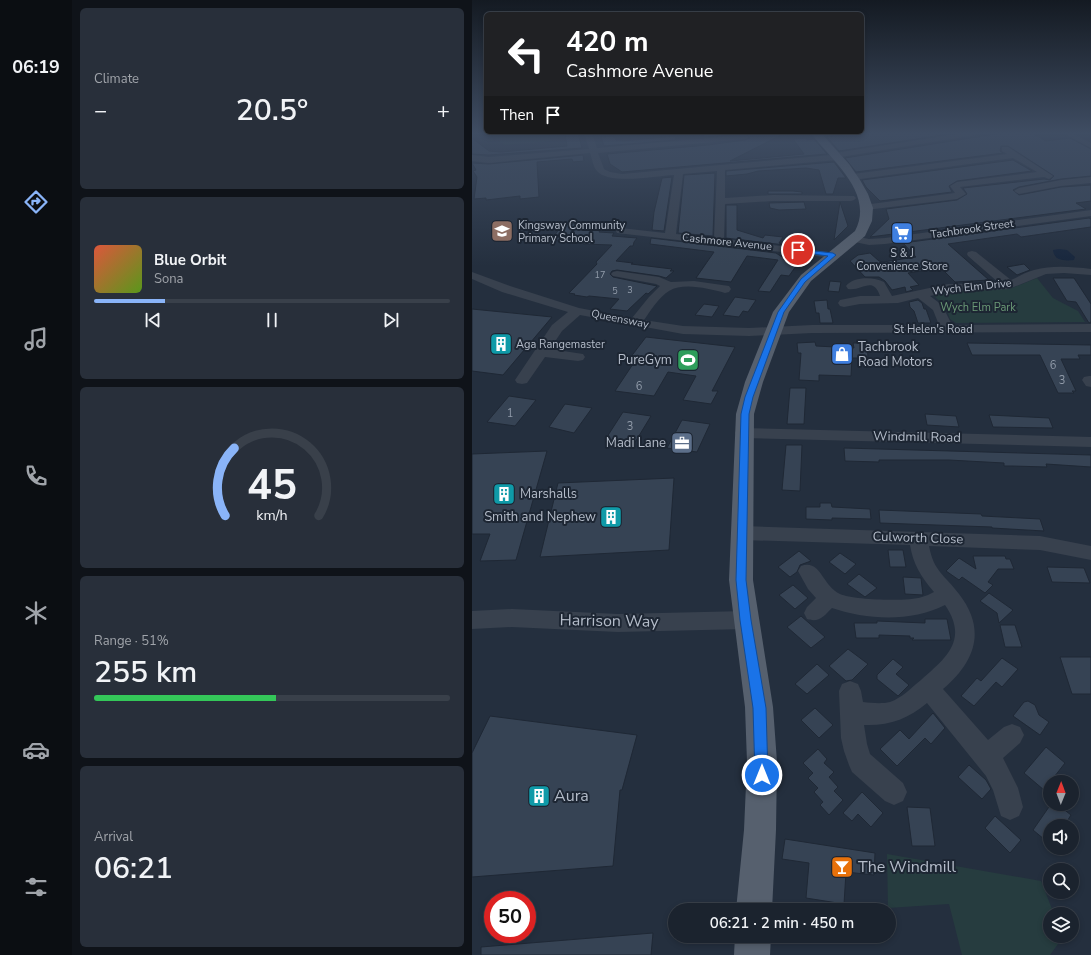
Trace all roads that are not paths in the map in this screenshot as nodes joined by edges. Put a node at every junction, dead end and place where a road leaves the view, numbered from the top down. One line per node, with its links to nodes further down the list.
1 (853, 177): 11 (main road)
2 (678, 178): 14 (street)
3 (720, 178): 10 (street)
4 (1017, 178): 11 (street)
5 (1052, 178): 7 (street)
6 (1091, 180): 7 (street)
7 (1061, 183): 8 (street)
8 (1019, 191)
9 (851, 198): 10 (street)
10 (719, 201): 16 (street)
11 (866, 207): 15 (main road)
12 (1091, 213): 15 (street, Tachbrook Street)
13 (620, 231): 14 (street, Cashmore Avenue)
14 (670, 236): 16 (street, Cashmore Avenue)
15 (854, 239): 18 (main road)
16 (719, 242): 18 (street, Cashmore Avenue)
17 (972, 254): 23 (street)
18 (833, 255): 33 (main road)
19 (1091, 272): 23 (street, Wych Elm Drive)
20 (472, 275): 29 (street, Queensway)
21 (620, 278): 24 (street)
22 (854, 281): 28 (street)
23 (1009, 285): 26 (street, Wych Elm Drive)
24 (669, 286): 25 (street); 30 (street)
25 (725, 289)
26 (920, 294): 28 (street); 32 (street, Wych Elm Drive)
27 (832, 298): 28 (street)
28 (887, 300)
29 (577, 310): 30 (street, Queensway); 34 (street)
30 (635, 322): 33 (street, Queensway)
31 (1091, 328): 32 (street, St Helen's Road)
32 (947, 329): 33 (street, St Helen's Road)
33 (775, 331): 37 (main road)
34 (540, 352): 35 (street); 36 (street)
35 (578, 357)
36 (522, 380)
37 (744, 433): 38 (street, Windmill Road); 39 (main road)
38 (1091, 442)
39 (743, 533): 40 (street, Culworth Close); 47 (main road)
40 (919, 538): 41 (street, Culworth Close); 43 (street)
41 (1091, 553)
42 (808, 571): 44 (street)
43 (948, 594): 44 (street); 48 (street)
44 (830, 598): 45 (street)
45 (814, 613)
46 (472, 620): 47 (street, Harrison Way)
47 (746, 620): 53 (main road)
48 (928, 688): 50 (street); 51 (street)
49 (1012, 735): 50 (street)
50 (986, 757): 52 (street)
51 (894, 792)
52 (1010, 807)
53 (755, 903)
54 (753, 943): 55 (main road)
55 (752, 955)

